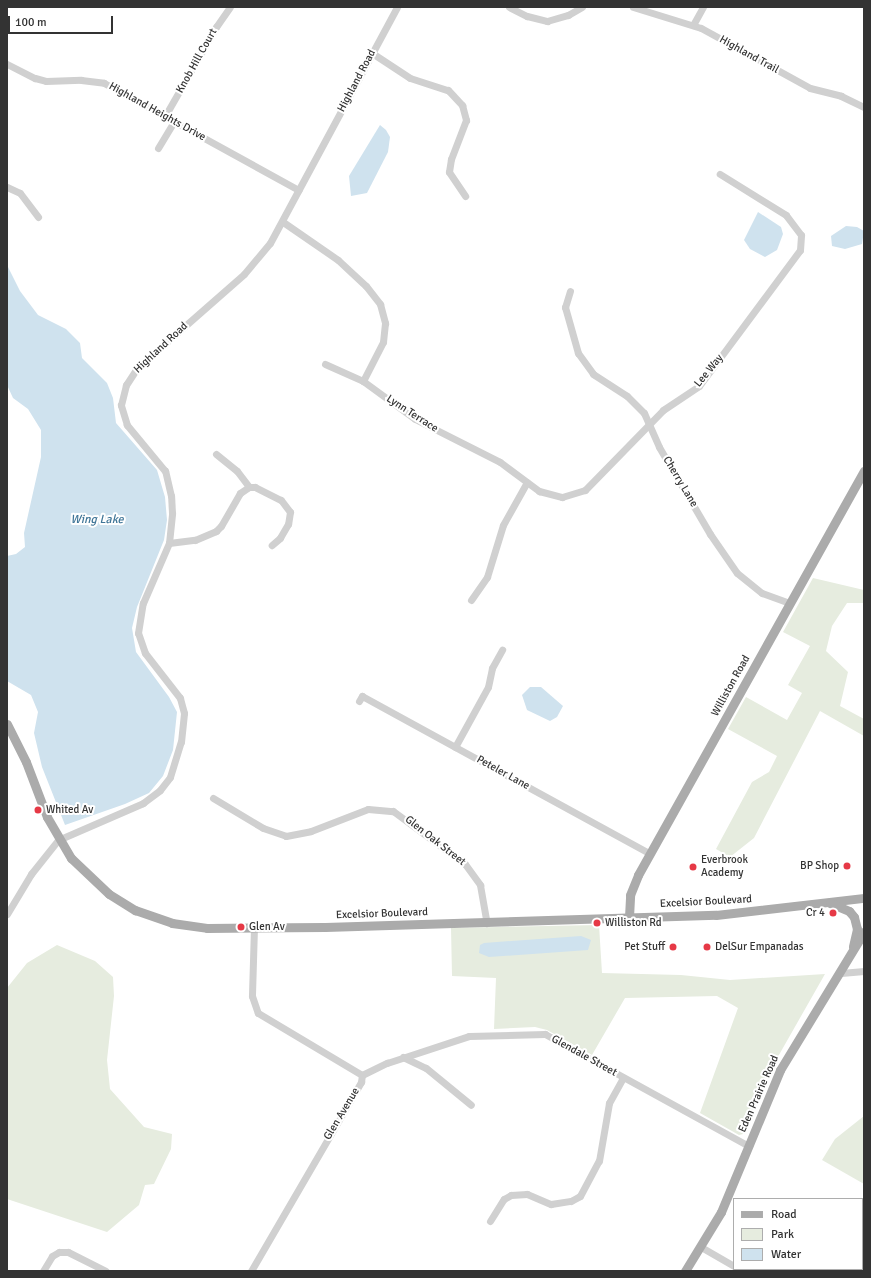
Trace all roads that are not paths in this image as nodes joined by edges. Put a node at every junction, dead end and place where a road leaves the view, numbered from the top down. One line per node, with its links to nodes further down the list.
1 (230, 7): 11 (street, Knob Hill Court)
2 (397, 7): 8 (street, Highland Road)
3 (509, 7): 4 (street)
4 (582, 7)
5 (633, 7): 7 (street, Highland Trail)
6 (703, 7): 7 (street)
7 (693, 25): 10 (street, Highland Trail)
8 (372, 53): 16 (street, Highland Road); 17 (street)
9 (7, 64): 11 (street, Highland Heights Drive)
10 (864, 107)
11 (165, 116): 12 (street, Highland Heights Drive)
12 (174, 121): 13 (street); 16 (street, Highland Heights Drive)
13 (158, 148)
14 (720, 174): 23 (street, Lee Way)
15 (7, 187): 18 (street)
16 (299, 190): 19 (street, Highland Road)
17 (465, 196)
18 (38, 216)
19 (283, 222): 22 (street); 29 (street, Highland Road)
20 (570, 291): 23 (street, Cherry Lane)
21 (325, 364): 22 (street, Lynn Terrace)
22 (363, 381): 25 (street, Lynn Terrace)
23 (650, 424): 27 (street, Lee Way); 32 (street, Cherry Lane)
24 (216, 454): 28 (street)
25 (500, 462): 27 (street, Lee Way)
26 (864, 471): 32 (main road, Williston Road)
27 (527, 482): 31 (street)
28 (249, 487): 29 (street); 30 (street)
29 (169, 543): 38 (street, Highland Road)
30 (272, 545)
31 (471, 600)
32 (790, 603): 39 (main road, Williston Road)
33 (502, 650): 36 (street)
34 (359, 701): 36 (street, Peteler Lane)
35 (7, 724): 38 (main road, Excelsior Boulevard)
36 (456, 747): 39 (street, Peteler Lane)
37 (213, 798): 44 (street, Glen Oak Street)
38 (58, 840): 42 (street); 45 (main road, Excelsior Boulevard)
39 (649, 853): 43 (main road, Williston Road)
40 (864, 898): 41 (main road, Excelsior Boulevard)
41 (829, 902): 43 (main road, Excelsior Boulevard); 47 (main road)
42 (7, 914)
43 (629, 917): 44 (main road, Excelsior Boulevard)
44 (487, 922): 45 (main road, Excelsior Boulevard)
45 (254, 926): 51 (street, Glen Avenue)
46 (864, 932): 47 (main road, Eden Prairie Road)
47 (850, 958): 49 (main road, Eden Prairie Road)
48 (864, 971): 49 (street)
49 (841, 973): 54 (main road, Eden Prairie Road)
50 (403, 1057): 51 (street, Glendale Street); 52 (street, Glendale Street); 53 (street)
51 (362, 1075): 60 (street, Glen Avenue)
52 (623, 1078): 54 (street, Glendale Street); 55 (street)
53 (471, 1105)
54 (749, 1146): 56 (main road, Eden Prairie Road)
55 (490, 1221)
56 (701, 1246): 57 (street); 61 (main road, Eden Prairie Road)
57 (733, 1265)
58 (43, 1271): 59 (street)
59 (106, 1271)
60 (251, 1271)
61 (685, 1271)

